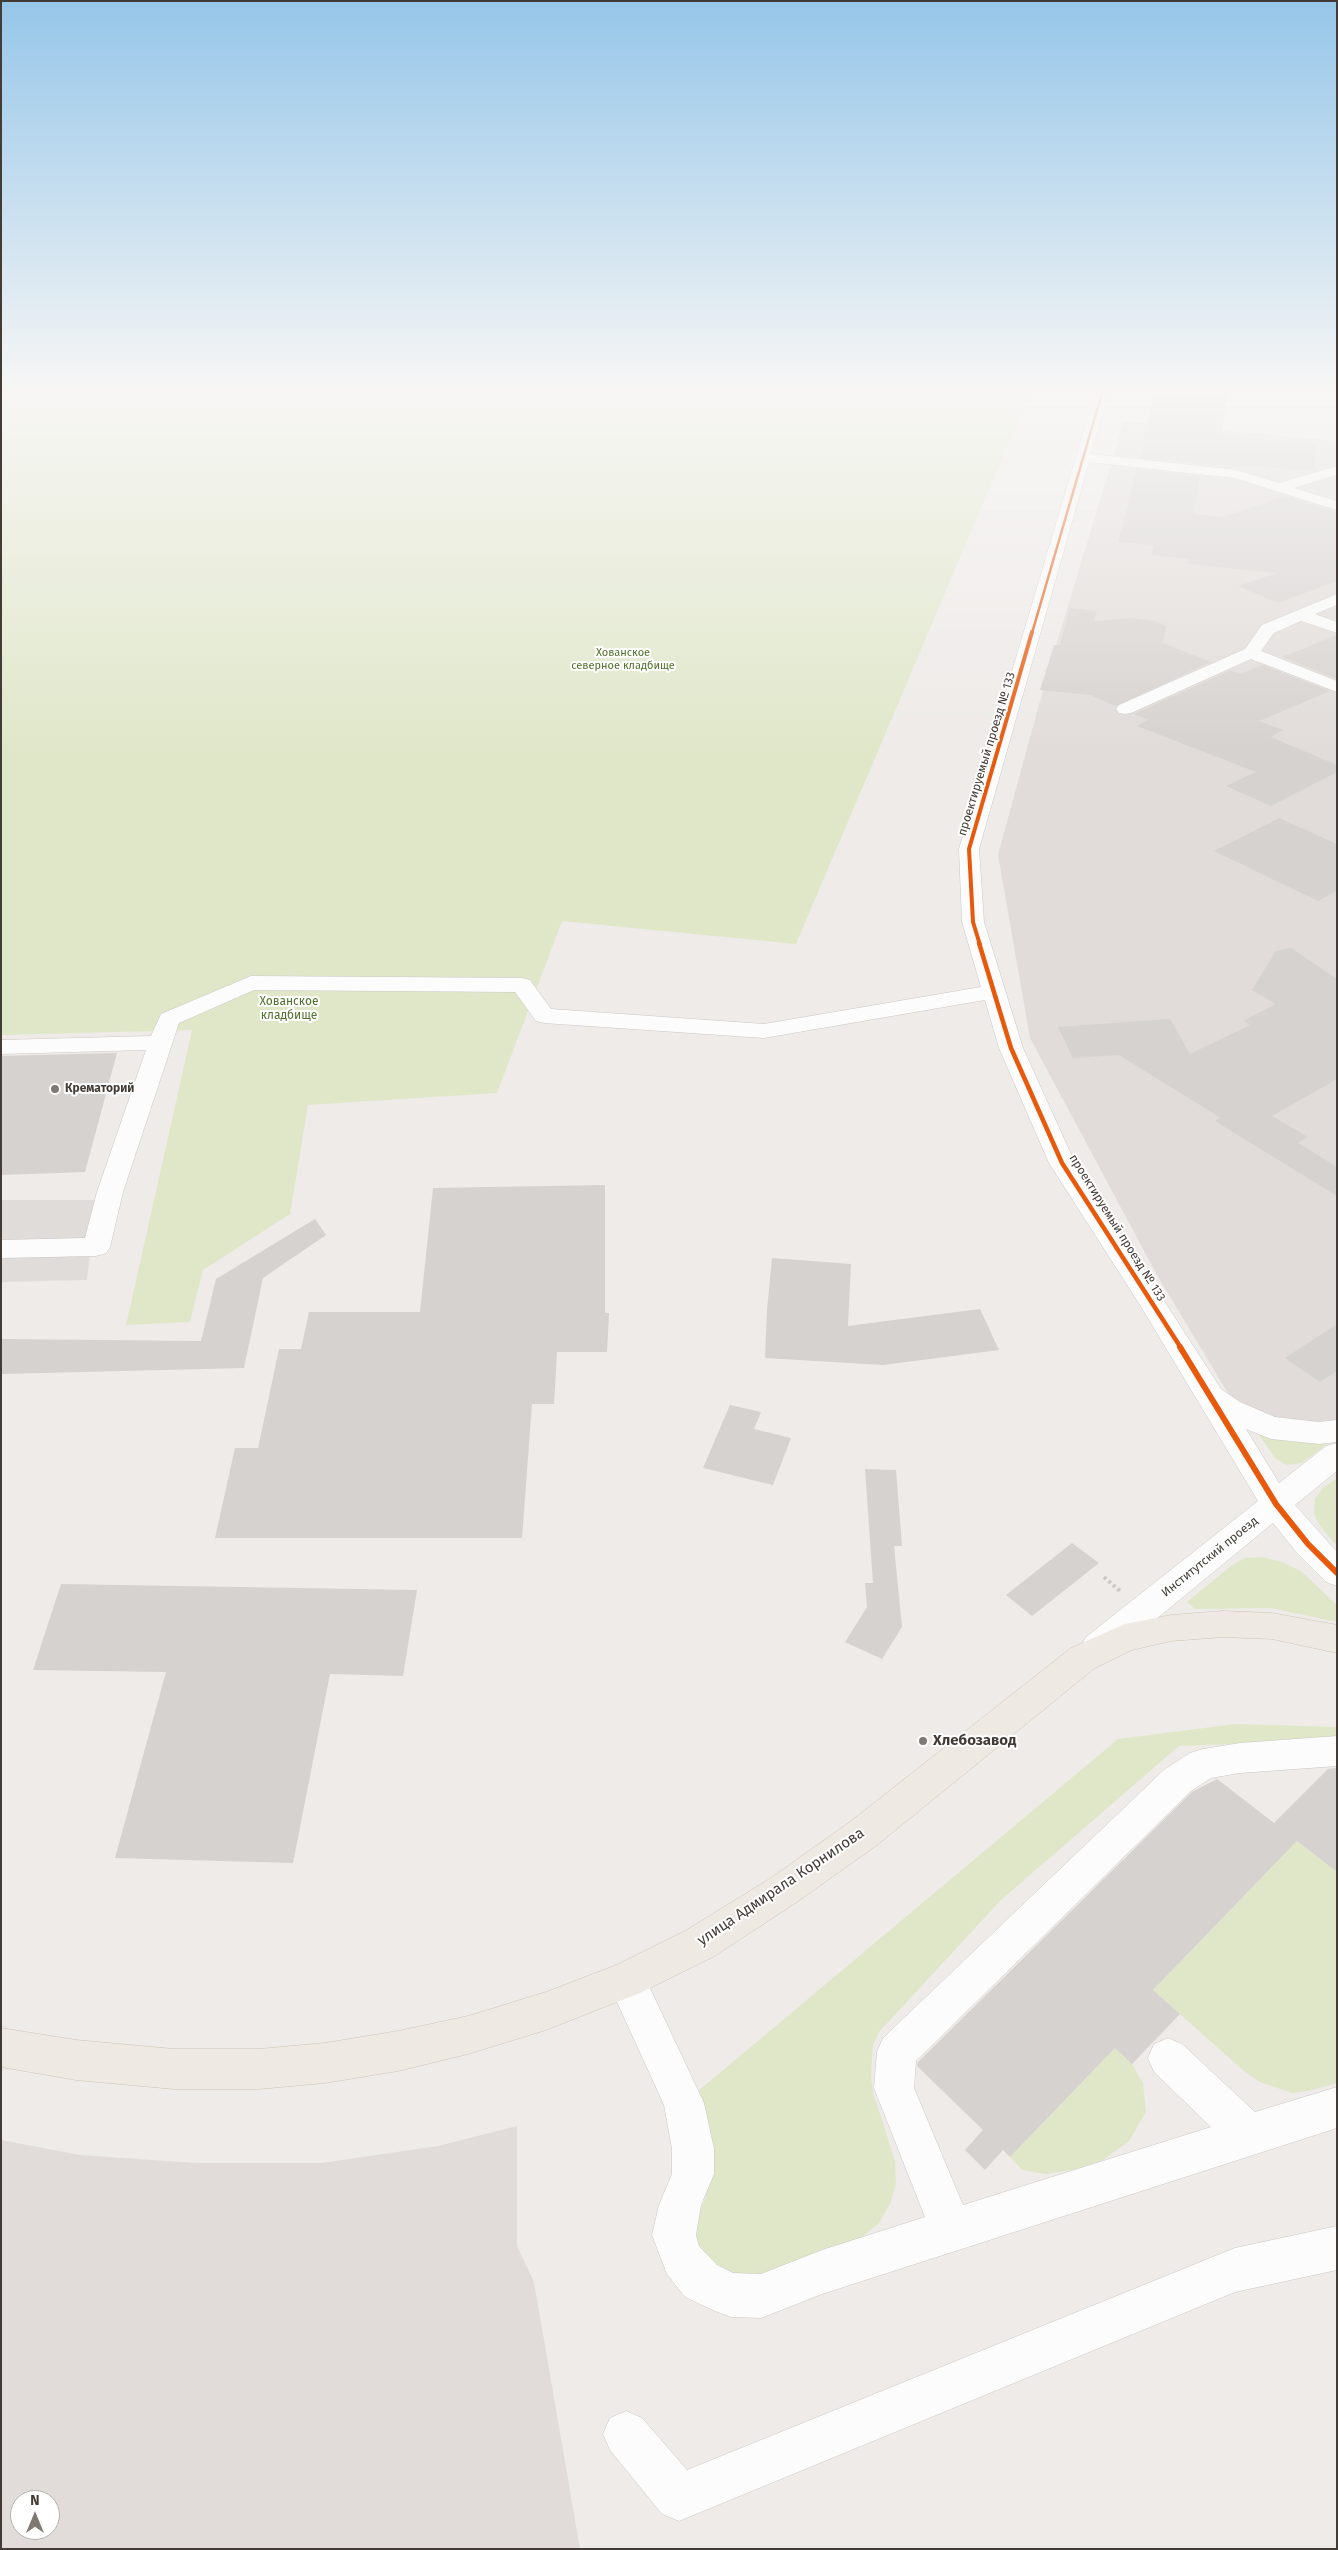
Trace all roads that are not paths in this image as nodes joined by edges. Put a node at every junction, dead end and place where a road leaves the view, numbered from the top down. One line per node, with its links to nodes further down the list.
1 (1067, 512): 8 (street, проектируемый проезд № 133)
2 (1337, 599): 3 (street)
3 (1301, 615): 4 (street); 5 (street)
4 (1337, 628)
5 (1250, 653): 6 (street); 7 (street)
6 (1337, 687)
7 (1125, 709)
8 (994, 992): 9 (street); 12 (street, проектируемый проезд № 133)
9 (161, 1043): 10 (street); 11 (street)
10 (1, 1047)
11 (1, 1249)
12 (1208, 1394): 13 (street); 15 (street, проектируемый проезд № 133)
13 (1337, 1431)
14 (1337, 1454): 15 (street, Институтский проезд)
15 (1276, 1504): 16 (street, проектируемый проезд № 133); 18 (street, Институтский проезд)
16 (1337, 1573)
17 (1337, 1639): 18 (main road, улица Адмирала Корнилова)
18 (1082, 1658): 20 (main road, улица Адмирала Корнилова)
19 (1337, 1751): 25 (street)
20 (626, 1980): 21 (main road, улица Адмирала Корнилова); 25 (street)
21 (1, 2047)
22 (1168, 2058): 24 (street)
23 (1337, 2107): 24 (street)
24 (1249, 2135): 25 (street)
25 (952, 2232)
26 (1337, 2248): 27 (street)
27 (626, 2434)

